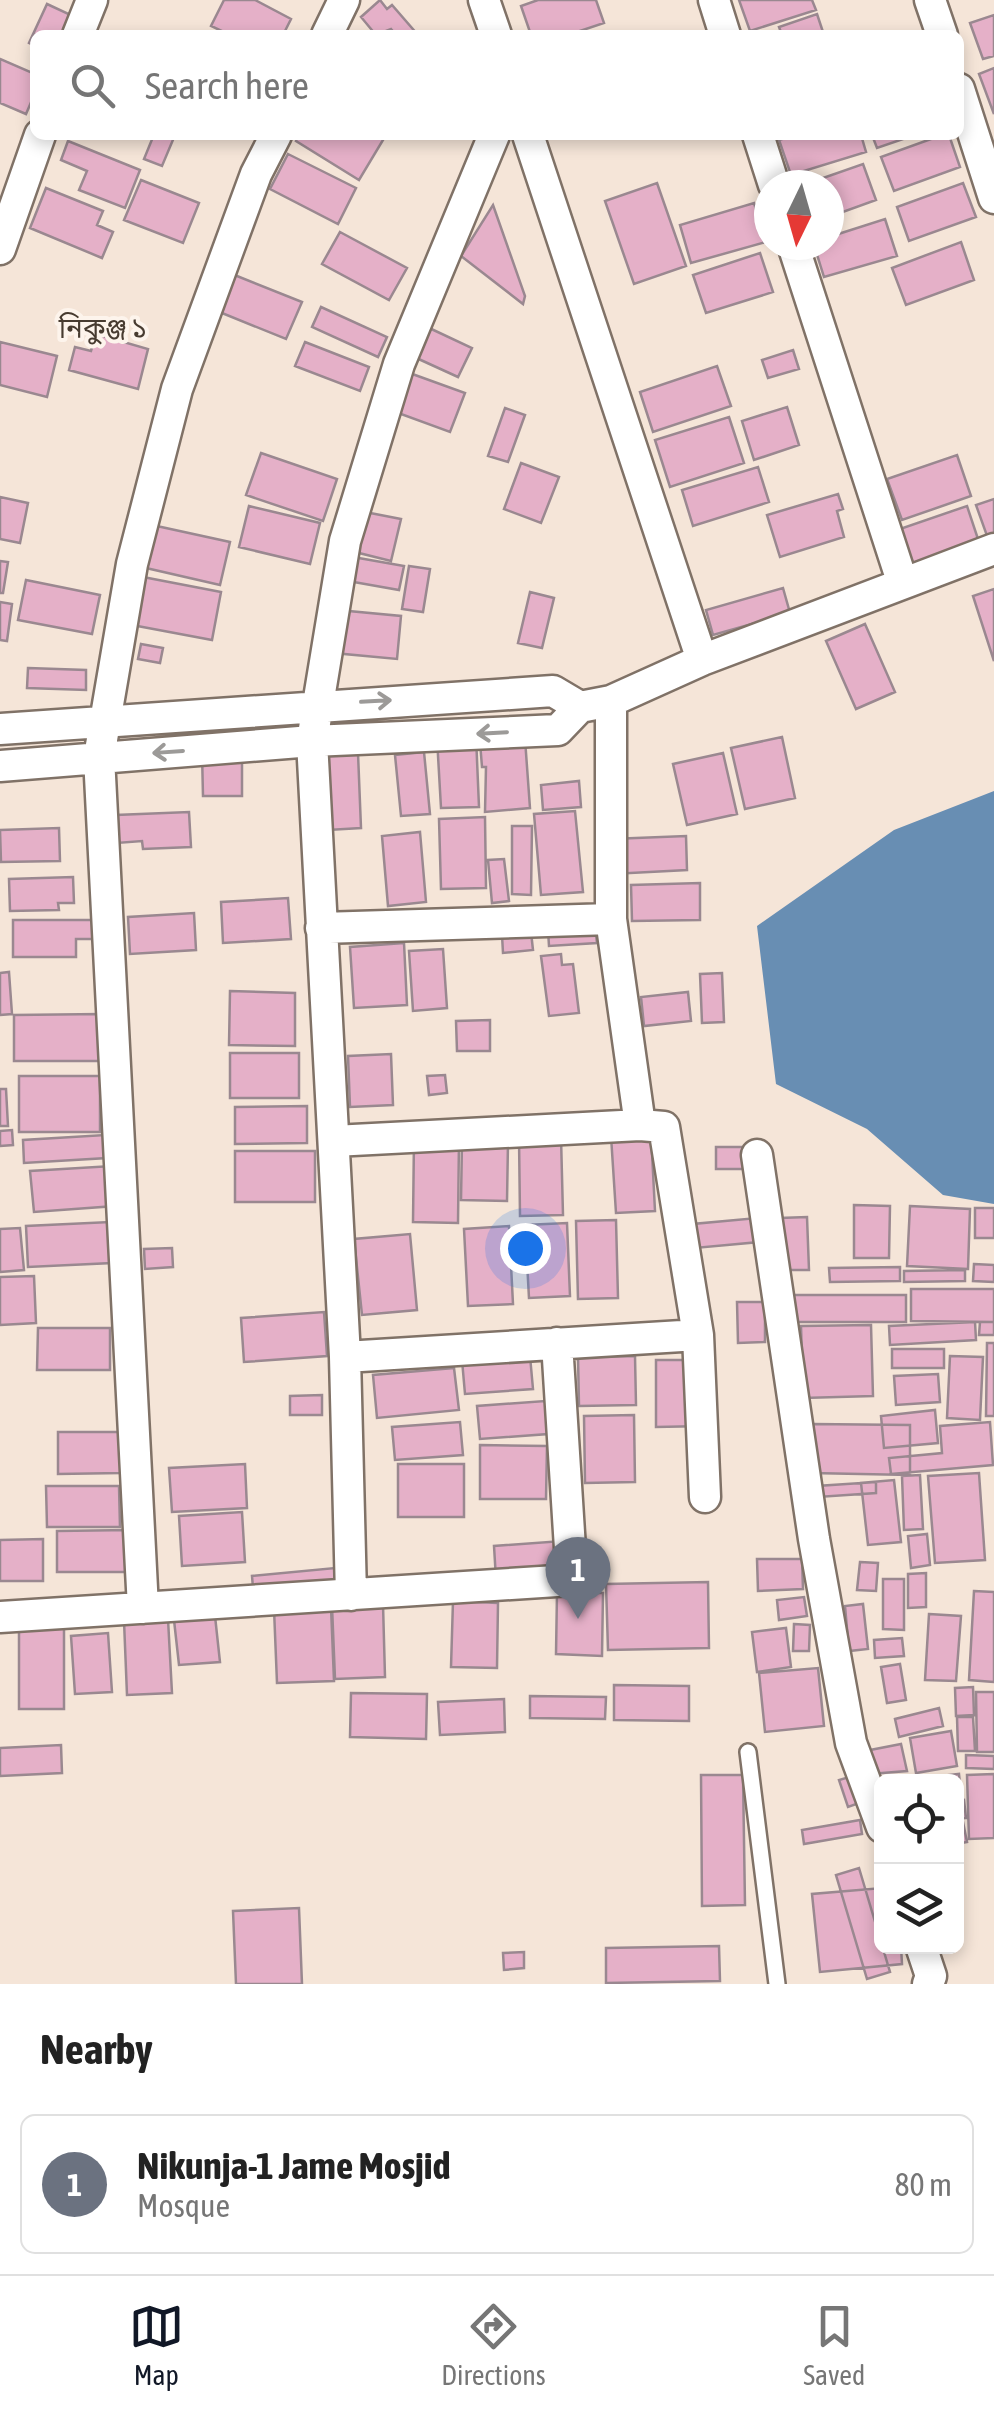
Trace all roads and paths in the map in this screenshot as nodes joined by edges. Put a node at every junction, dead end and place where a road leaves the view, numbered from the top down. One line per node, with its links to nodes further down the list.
1 (92, 0): 6 (street)
2 (344, 0): 7 (street)
3 (484, 0): 8 (street)
4 (714, 0): 9 (street)
5 (930, 0): 10 (street)
6 (80, 30)
7 (329, 30)
8 (494, 30)
9 (723, 30)
10 (940, 30)
11 (964, 105): 18 (street)
12 (38, 140): 19 (street)
13 (273, 140): 27 (street)
14 (492, 140): 25 (street)
15 (530, 140): 23 (street)
16 (760, 140): 17 (street)
17 (769, 170)
18 (994, 198)
19 (0, 249)
20 (798, 260): 22 (street)
21 (994, 549): 22 (street)
22 (902, 582): 23 (street)
23 (702, 660): 24 (street)
24 (611, 701): 26 (street); 32 (street)
25 (318, 705): 26 (street, one-way to 26); 27 (street); 29 (street)
26 (580, 707): 29 (street, one-way to 29)
27 (106, 722): 28 (street); 30 (street)
28 (0, 729)
29 (312, 741): 30 (street, one-way to 30); 33 (street)
30 (99, 757): 31 (street); 42 (street)
31 (0, 766)
32 (611, 919): 33 (street); 34 (street)
33 (320, 928): 35 (street)
34 (640, 1125): 35 (street); 37 (street)
35 (334, 1141): 39 (street)
36 (758, 1155): 45 (street)
37 (698, 1335): 38 (street); 40 (street)
38 (557, 1344): 39 (street); 41 (street)
39 (345, 1357): 41 (street)
40 (705, 1497)
41 (352, 1595): 42 (street)
42 (143, 1608): 43 (street)
43 (0, 1618)
44 (748, 1752): 47 (lane)
45 (874, 1805)
46 (923, 1954): 48 (street)
47 (777, 1984)
48 (928, 1984)

